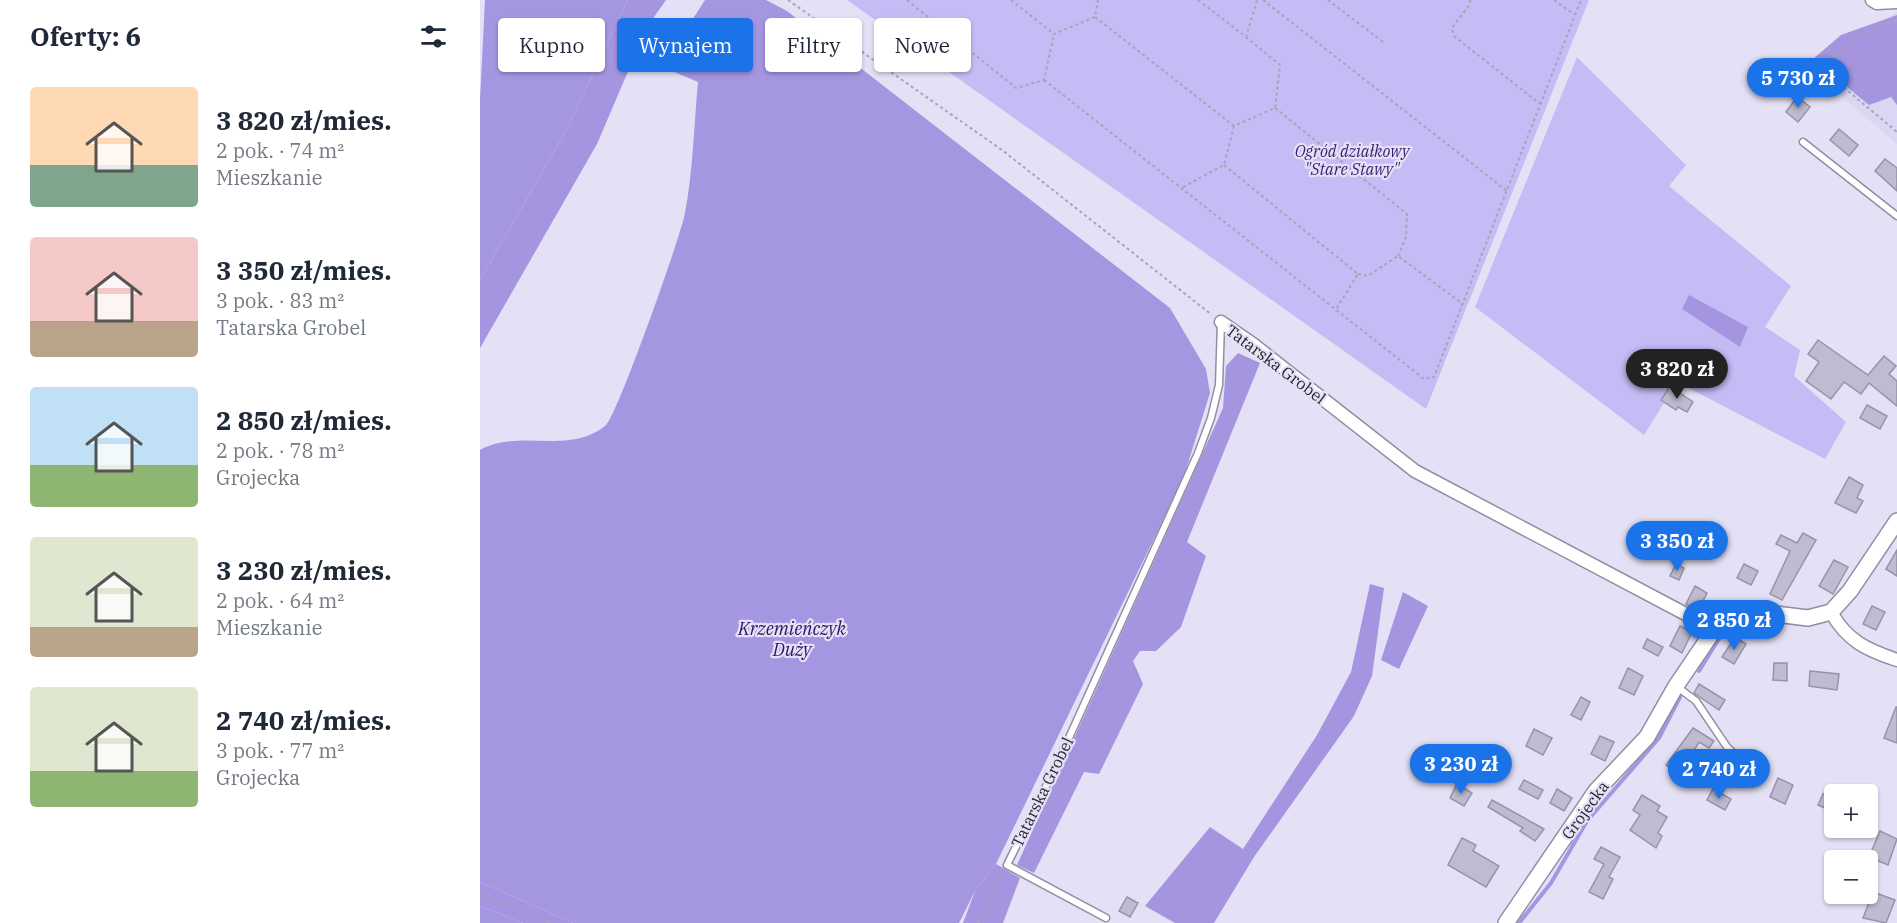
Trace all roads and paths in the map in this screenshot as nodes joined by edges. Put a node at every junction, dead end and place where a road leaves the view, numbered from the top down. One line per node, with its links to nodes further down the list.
1 (788, 0): 34 (path)
2 (906, 0): 20 (path)
3 (1011, 0): 17 (path)
4 (1098, 0): 15 (path)
5 (1198, 0): 18 (path)
6 (1257, 0): 18 (path)
7 (1263, 0): 28 (path)
8 (1328, 0): 19 (path)
9 (1470, 0): 21 (path)
10 (1554, 0): 14 (path)
11 (1581, 0): 14 (path)
12 (1872, 0): 13 (street)
13 (1897, 2)
14 (1574, 14): 21 (path)
15 (1095, 18): 17 (path); 23 (path)
16 (1897, 20): 24 (path)
17 (1054, 34): 20 (path)
18 (1246, 37): 22 (path)
19 (1383, 42)
20 (1044, 80): 27 (path)
21 (1540, 104): 28 (path)
22 (1275, 108): 23 (path); 30 (path)
23 (1234, 126): 26 (path)
24 (1897, 132)
25 (1803, 142): 29 (lane)
26 (1224, 165): 27 (path); 31 (path)
27 (1183, 187): 33 (path)
28 (1507, 191): 32 (path)
29 (1897, 216)
30 (1398, 256): 31 (path); 32 (path)
31 (1358, 274): 33 (path)
32 (1463, 304): 33 (path)
33 (1335, 312)
34 (1221, 322): 37 (street, Tatarska Grobel); 41 (lane, Tatarska Grobel)
35 (1897, 520): 36 (street)
36 (1831, 612): 37 (street, Grojecka); 38 (street)
37 (1714, 629): 39 (street, Grojecka)
38 (1897, 660)
39 (1676, 686): 40 (lane); 46 (street, Grojecka)
40 (1757, 776)
41 (1007, 866): 43 (lane); 45 (path)
42 (480, 894): 44 (path)
43 (1106, 918)
44 (550, 923)
45 (978, 923)
46 (1506, 923)

